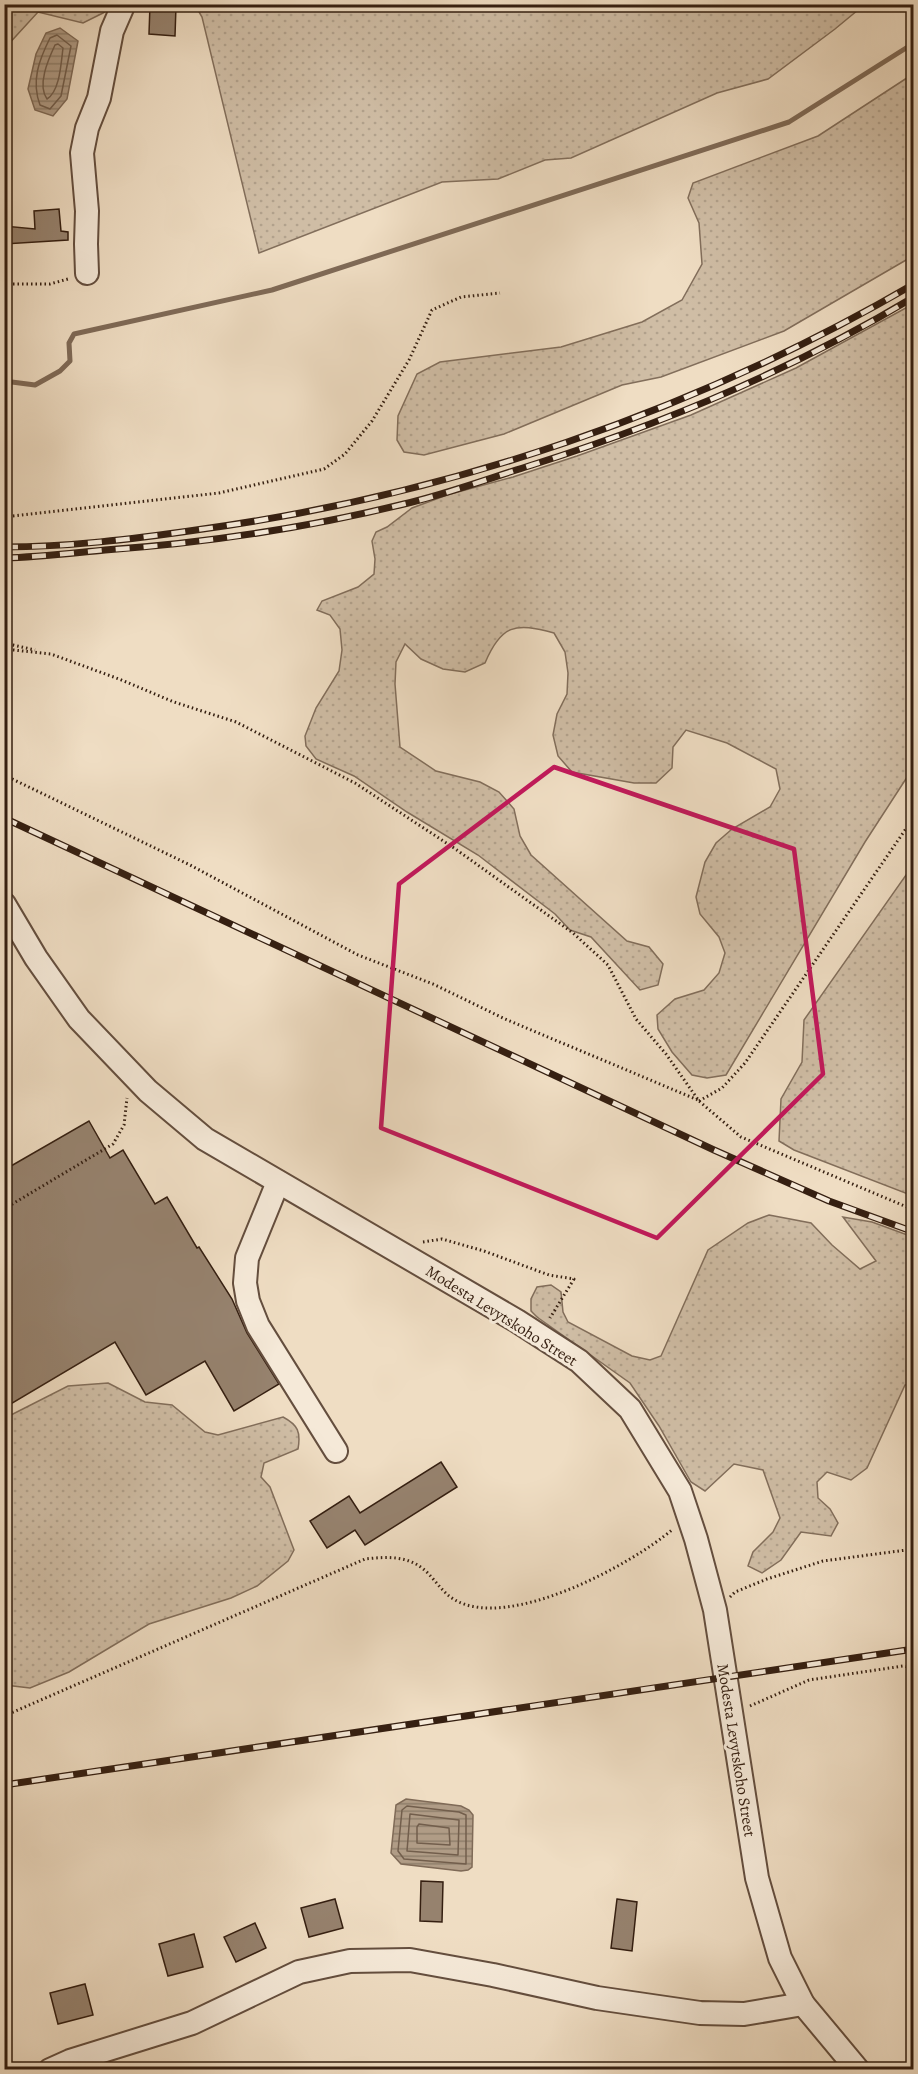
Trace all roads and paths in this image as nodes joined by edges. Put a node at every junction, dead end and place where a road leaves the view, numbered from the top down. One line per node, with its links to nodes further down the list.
1 (122, 8): 2 (street)
2 (87, 273): 3 (path)
3 (4, 284)
4 (500, 293): 5 (path)
5 (4, 517)
6 (4, 643): 8 (path)
7 (4, 649): 8 (path)
8 (51, 654): 13 (path)
9 (4, 775): 13 (path)
10 (914, 817): 13 (path)
11 (4, 904): 12 (street, Modesta Levytskoho Street)
12 (136, 1079): 14 (street, Modesta Levytskoho Street); 15 (path)
13 (699, 1101): 16 (path)
14 (278, 1182): 18 (street, Modesta Levytskoho Street); 19 (street)
15 (4, 1209)
16 (914, 1209)
17 (421, 1242): 18 (path)
18 (541, 1336): 20 (street, Modesta Levytskoho Street)
19 (336, 1451)
20 (688, 1516): 22 (street, Modesta Levytskoho Street); 25 (path)
21 (914, 1549): 22 (path)
22 (715, 1610): 24 (street, Modesta Levytskoho Street)
23 (914, 1668): 24 (path)
24 (731, 1711): 26 (street, Modesta Levytskoho Street)
25 (4, 1716)
26 (804, 2004): 27 (street); 28 (street, Modesta Levytskoho Street)
27 (50, 2070)
28 (858, 2070)

